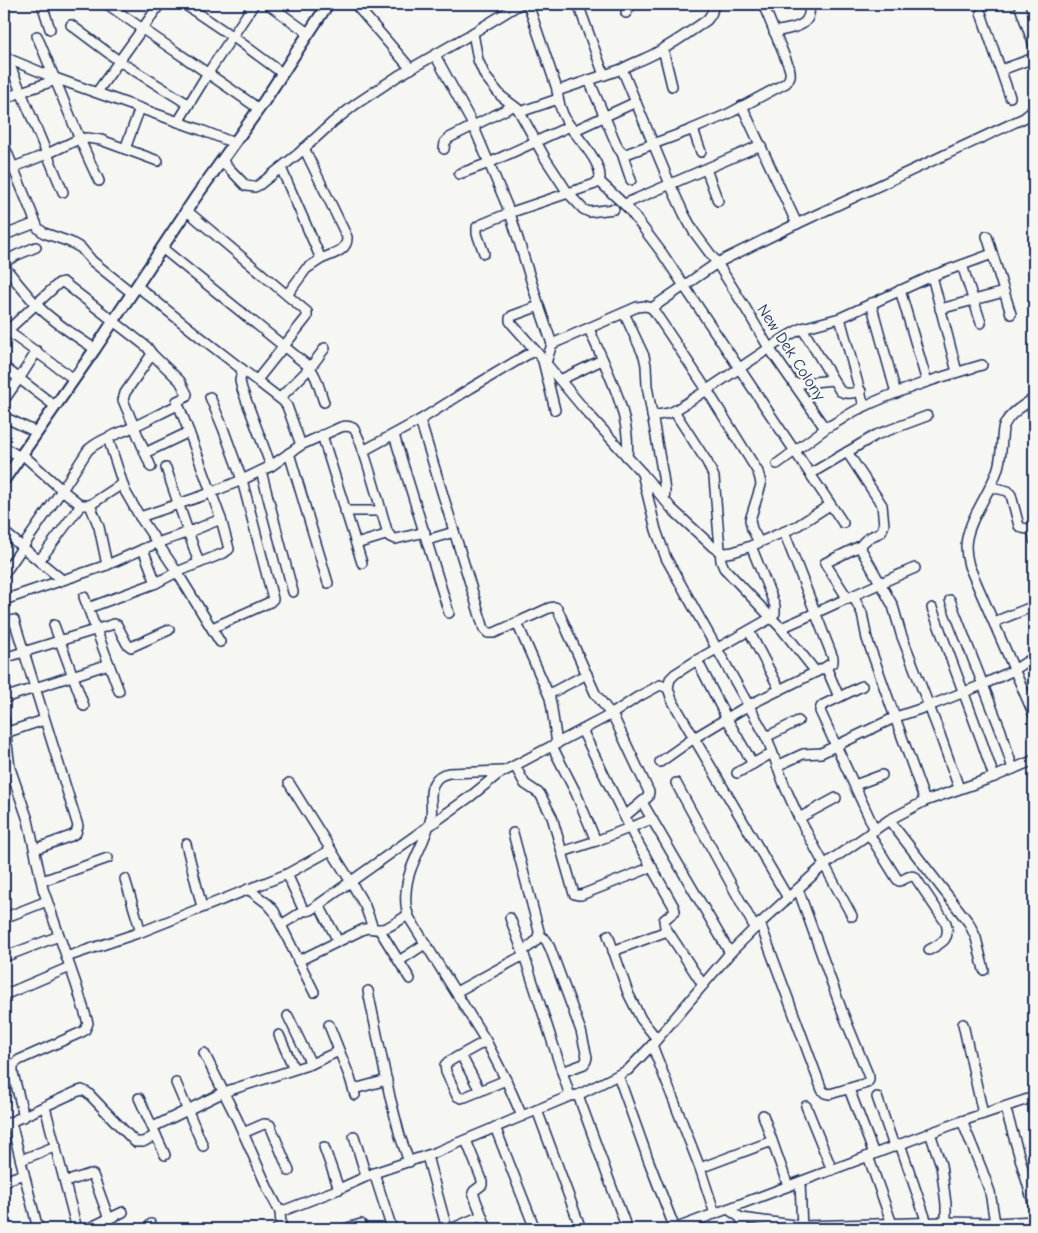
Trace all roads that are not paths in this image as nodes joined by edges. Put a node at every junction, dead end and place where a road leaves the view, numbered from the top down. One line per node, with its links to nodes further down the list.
1 (42, 4): 20 (street)
2 (107, 4): 21 (street)
3 (160, 4): 21 (street)
4 (184, 4): 26 (street)
5 (254, 4): 26 (street)
6 (268, 4): 23 (street)
7 (328, 4): 23 (main road)
8 (355, 4): 33 (street)
9 (520, 4): 24 (street)
10 (528, 4): 44 (street)
11 (578, 4): 38 (street)
12 (632, 4): 17 (street)
13 (712, 4): 28 (street)
14 (763, 4): 22 (street)
15 (809, 4): 22 (street)
16 (1019, 4): 27 (street)
17 (626, 13)
18 (981, 13): 35 (street)
19 (72, 25): 32 (street)
20 (50, 29)
21 (143, 29): 32 (street); 36 (street)
22 (774, 32): 50 (street)
23 (308, 33): 37 (main road)
24 (472, 33): 30 (street); 53 (street)
25 (37, 36): 39 (street)
26 (232, 36): 36 (street); 37 (street)
27 (1034, 46)
28 (663, 49): 34 (street); 41 (street)
29 (4, 55): 39 (street); 42 (street)
30 (436, 55): 33 (street); 56 (street)
31 (1034, 58): 35 (street)
32 (119, 62): 43 (street); 48 (street)
33 (411, 69): 65 (street)
34 (622, 69): 38 (street); 47 (street, New Dek Colony)
35 (1001, 70): 45 (street)
36 (208, 73): 48 (street); 52 (street)
37 (282, 73): 52 (main road)
38 (604, 75): 40 (street)
39 (56, 79): 42 (street); 43 (street); 59 (street)
40 (589, 80): 44 (street); 54 (street)
41 (672, 86)
42 (21, 92): 46 (street); 70 (street)
43 (97, 92): 51 (street)
44 (558, 95): 53 (street); 57 (street)
45 (1010, 97)
46 (4, 98)
47 (636, 102): 54 (street); 62 (street, New Dek Colony)
48 (188, 104): 55 (street)
49 (1034, 105): 91 (street)
50 (742, 106): 58 (street); 64 (street)
51 (140, 108): 55 (street); 66 (street)
52 (259, 109): 61 (main road)
53 (516, 109): 56 (street); 60 (street)
54 (604, 116): 57 (street); 69 (street)
55 (178, 122): 61 (street)
56 (474, 126): 67 (street); 73 (street)
57 (571, 129): 60 (street); 81 (street)
58 (693, 129): 62 (street); 68 (street)
59 (79, 139): 66 (street); 70 (street); 80 (street)
60 (535, 142): 73 (street); 84 (street)
61 (234, 144): 72 (main road)
62 (653, 144): 69 (street); 82 (street, New Dek Colony)
63 (4, 145): 74 (street)
64 (761, 145): 76 (street); 91 (street)
65 (304, 148): 75 (street); 98 (street)
66 (125, 149): 71 (street)
67 (444, 150)
68 (701, 152)
69 (622, 153): 79 (street)
70 (47, 154): 74 (street); 83 (street)
71 (158, 161)
72 (222, 161): 75 (street); 88 (main road)
73 (489, 163): 78 (street); 89 (street)
74 (13, 167): 77 (street); 90 (street)
75 (281, 168): 98 (street)
76 (706, 169): 82 (street); 85 (street)
77 (4, 171)
78 (459, 174)
79 (631, 180)
80 (99, 181)
81 (599, 181): 84 (street); 86 (street)
82 (670, 184): 86 (street); 100 (street, New Dek Colony)
83 (63, 192)
84 (568, 193): 87 (street); 89 (street)
85 (718, 201)
86 (628, 208): 104 (street)
87 (614, 209)
88 (186, 210): 95 (main road); 108 (street)
89 (510, 213): 96 (street); 112 (street)
90 (36, 223): 92 (street); 105 (street)
91 (797, 224): 100 (street)
92 (4, 233)
93 (987, 236): 97 (street)
94 (36, 247): 99 (street)
95 (162, 248): 105 (main road); 124 (street)
96 (484, 253)
97 (992, 254): 101 (street); 107 (street)
98 (321, 259): 108 (street)
99 (4, 262)
100 (717, 264): 104 (street); 126 (street, New Dek Colony)
101 (962, 265): 103 (street); 109 (street)
102 (4, 266): 111 (street)
103 (932, 276): 106 (street); 114 (street)
104 (684, 286): 113 (street); 136 (street)
105 (135, 289): 118 (main road); 137 (street)
106 (900, 290): 110 (street); 144 (street)
107 (1004, 292): 109 (street); 116 (street)
108 (287, 295): 124 (street)
109 (973, 300): 114 (street); 119 (street)
110 (871, 304): 117 (street); 148 (street)
111 (37, 305): 118 (street); 120 (street); 127 (street)
112 (539, 306): 123 (street); 128 (street)
113 (652, 308): 115 (street); 146 (street)
114 (940, 309): 138 (street)
115 (624, 313): 122 (street); 159 (street)
116 (1011, 314)
117 (840, 318): 121 (street); 147 (street)
118 (113, 322): 127 (main road); 130 (street)
119 (980, 323)
120 (6, 327): 129 (street)
121 (802, 328): 126 (street); 143 (street)
122 (589, 329): 123 (street); 131 (street)
123 (552, 344): 132 (street)
124 (284, 346): 135 (street); 141 (street)
125 (325, 348): 135 (street)
126 (769, 348): 136 (street); 145 (street, New Dek Colony)
127 (95, 349): 139 (main road)
128 (535, 350): 132 (street); 162 (street)
129 (37, 351): 139 (street); 140 (street)
130 (152, 354): 154 (street); 164 (street)
131 (602, 360): 142 (street); 178 (street)
132 (544, 361): 142 (street); 157 (street)
133 (982, 365): 138 (street)
134 (4, 367): 140 (street)
135 (310, 368): 150 (street); 153 (street)
136 (739, 368): 146 (street); 173 (street)
137 (242, 369): 141 (street); 180 (street)
138 (957, 372): 144 (street)
139 (74, 378): 155 (main road)
140 (19, 379): 152 (street); 155 (street)
141 (257, 380): 150 (street)
142 (560, 380): 178 (street)
143 (833, 380): 145 (street); 147 (street)
144 (927, 382): 148 (street)
145 (794, 384): 163 (street, New Dek Colony)
146 (707, 390): 158 (street); 211 (street)
147 (860, 391): 156 (street)
148 (896, 393): 156 (street)
149 (210, 398): 187 (street)
150 (280, 398): 170 (street)
151 (1034, 398): 189 (street)
152 (4, 400)
153 (324, 402)
154 (178, 404): 164 (street); 166 (street)
155 (55, 406): 165 (main road)
156 (864, 406): 163 (street)
157 (555, 410)
158 (674, 410): 159 (street); 215 (street)
159 (652, 416): 192 (street)
160 (927, 416): 174 (street)
161 (4, 417): 165 (street)
162 (420, 420): 167 (street); 204 (street)
163 (829, 426): 173 (street)
164 (134, 427): 169 (street); 175 (street)
165 (36, 432): 177 (main road)
166 (190, 432): 175 (street); 191 (street)
167 (394, 435): 172 (street); 207 (street)
168 (322, 436): 170 (street); 172 (street); 197 (street)
169 (108, 438): 188 (street); 190 (street)
170 (301, 445): 176 (street)
171 (4, 447): 177 (street)
172 (363, 451): 196 (street)
173 (795, 452): 179 (street); 185 (street)
174 (847, 452): 185 (street); 212 (street)
175 (145, 453): 181 (street)
176 (289, 453): 180 (street); 226 (street)
177 (21, 456): 186 (main road); 190 (street)
178 (628, 457): 184 (street)
179 (777, 464)
180 (271, 466): 183 (street)
181 (151, 467)
182 (166, 468): 193 (street)
183 (261, 471): 187 (street); 227 (street)
184 (642, 473): 192 (street); 249 (street)
185 (810, 474): 195 (street)
186 (4, 480)
187 (242, 480): 191 (street); 242 (street)
188 (122, 484): 194 (street); 198 (street)
189 (991, 487): 201 (street); 238 (street)
190 (62, 490): 194 (street); 213 (street)
191 (212, 492): 193 (street); 199 (street)
192 (664, 500): 215 (street)
193 (178, 503): 198 (street); 203 (street)
194 (85, 505): 216 (street); 219 (street)
195 (830, 506): 200 (street); 205 (street)
196 (381, 511): 197 (street); 206 (street)
197 (345, 512): 210 (street)
198 (140, 517): 209 (street)
199 (221, 519): 203 (street); 217 (street)
200 (843, 523)
201 (1034, 528): 208 (street)
202 (4, 532): 213 (street)
203 (189, 532): 209 (street); 217 (street)
204 (454, 532): 207 (street); 239 (street)
205 (784, 532): 211 (street); 236 (street)
206 (389, 534): 207 (street); 210 (street)
207 (426, 536): 235 (street)
208 (1034, 540)
209 (157, 543): 214 (street); 221 (street)
210 (356, 544): 218 (street)
211 (755, 544): 215 (street); 237 (street)
212 (860, 546): 225 (street); 229 (street)
213 (22, 547): 216 (street); 222 (street)
214 (143, 549): 219 (street); 224 (street)
215 (719, 551): 237 (street)
216 (39, 561): 223 (street)
217 (199, 563): 221 (street)
218 (362, 563)
219 (107, 564): 223 (street)
220 (915, 568): 225 (street)
221 (177, 572): 224 (street); 242 (street)
222 (4, 574)
223 (61, 579): 230 (street)
224 (156, 582): 233 (street)
225 (881, 582): 229 (street); 272 (street)
226 (328, 583)
227 (293, 592)
228 (84, 597): 233 (street)
229 (851, 597): 236 (street); 275 (street)
230 (4, 600)
231 (950, 600): 260 (street)
232 (1034, 606): 238 (street)
233 (88, 608): 244 (street)
234 (932, 608): 266 (street)
235 (449, 613)
236 (816, 613): 243 (street); 255 (street)
237 (771, 618): 243 (street); 246 (street)
238 (994, 622): 256 (street)
239 (517, 623): 258 (street); 267 (street)
240 (4, 624): 250 (street)
241 (54, 625): 247 (street)
242 (212, 628): 248 (street)
243 (781, 628): 257 (street)
244 (96, 630): 245 (street); 247 (street); 254 (street)
245 (168, 630)
246 (749, 631): 249 (street); 264 (street)
247 (60, 641): 250 (street); 259 (street)
248 (220, 642)
249 (717, 649): 253 (street); 270 (street)
250 (23, 652): 252 (street); 262 (street)
251 (1034, 657): 256 (street)
252 (4, 658)
253 (697, 660): 263 (street); 277 (street)
254 (109, 664): 259 (street); 265 (street)
255 (826, 667): 257 (street); 268 (street)
256 (1014, 670): 260 (street); 274 (street)
257 (816, 672): 264 (street)
258 (587, 674): 267 (street); 273 (street)
259 (72, 676): 262 (street); 271 (street)
260 (982, 684): 266 (street); 292 (street)
261 (862, 686): 268 (street)
262 (34, 688): 269 (street); 278 (street)
263 (668, 688): 273 (street); 283 (street)
264 (780, 690): 270 (street)
265 (119, 692)
266 (964, 692): 272 (street); 296 (street)
267 (549, 694): 284 (street)
268 (839, 696): 285 (street)
269 (4, 698)
270 (749, 705): 277 (street); 282 (street)
271 (84, 706)
272 (929, 706): 275 (street); 300 (street)
273 (612, 714): 280 (street); 303 (street)
274 (1034, 715)
275 (896, 717): 285 (street); 302 (street)
276 (4, 719): 281 (street)
277 (727, 719): 283 (street); 289 (street)
278 (44, 720): 281 (street); 314 (street)
279 (798, 721): 282 (street)
280 (582, 730): 284 (street); 304 (street)
281 (6, 733): 314 (street)
282 (766, 737): 286 (street)
283 (694, 738): 288 (street); 326 (street)
284 (554, 745): 290 (street); 312 (street)
285 (836, 745): 291 (street); 299 (street)
286 (772, 753): 289 (street); 291 (street)
287 (1034, 760): 292 (street)
288 (660, 762)
289 (753, 764): 294 (street)
290 (515, 766): 293 (street); 316 (street)
291 (777, 766): 305 (street)
292 (1013, 769): 296 (street)
293 (505, 770): 308 (street); 308 (street)
294 (738, 773)
295 (882, 775): 299 (street)
296 (994, 777): 300 (street)
297 (289, 783): 315 (street)
298 (676, 783): 336 (street)
299 (855, 785): 310 (street)
300 (960, 788): 302 (street)
301 (836, 798): 305 (street)
302 (925, 801): 307 (street)
303 (642, 802): 304 (street); 306 (street)
304 (625, 816): 309 (street)
305 (799, 818): 318 (street)
306 (652, 819): 309 (street); 348 (street)
307 (889, 820): 310 (street); 354 (street)
308 (428, 826): 323 (street); 331 (street)
309 (630, 828): 312 (street); 319 (street)
310 (872, 832): 318 (street); 345 (street)
311 (513, 833): 340 (street)
312 (596, 841): 316 (street)
313 (186, 844): 329 (street)
314 (35, 850): 322 (street)
315 (331, 850): 320 (street); 323 (street)
316 (562, 852): 319 (street)
317 (108, 858): 322 (street)
318 (824, 865): 325 (street); 332 (street)
319 (652, 867): 338 (street)
320 (287, 874): 324 (street); 330 (street)
321 (125, 879): 339 (street)
322 (42, 881): 327 (street)
323 (351, 882): 328 (street); 337 (street)
324 (248, 889): 329 (street); 335 (street)
325 (798, 889): 326 (street); 377 (street)
326 (788, 898): 336 (street)
327 (47, 901): 333 (street); 342 (street)
328 (319, 905): 330 (street); 343 (street)
329 (202, 907): 339 (street)
330 (305, 910): 335 (street)
331 (408, 915): 337 (street); 344 (street)
332 (852, 916)
333 (4, 918)
334 (510, 918): 347 (street)
335 (281, 925): 351 (street)
336 (757, 926): 348 (street); 377 (street)
337 (376, 929): 343 (street); 352 (street)
338 (667, 930): 346 (street); 356 (street)
339 (141, 932): 350 (street)
340 (539, 935): 347 (street); 372 (street)
341 (608, 935): 346 (street)
342 (59, 936): 349 (street); 350 (street)
343 (338, 941): 351 (street)
344 (425, 944): 352 (street); 359 (street)
345 (929, 950)
346 (613, 951): 366 (street)
347 (523, 953): 359 (street); 372 (street)
348 (730, 953): 356 (street)
349 (4, 957)
350 (66, 957): 353 (street)
351 (298, 961): 358 (street)
352 (399, 961): 355 (street)
353 (70, 967): 360 (street); 392 (street)
354 (984, 970)
355 (410, 980)
356 (703, 986): 366 (street)
357 (368, 991): 374 (street)
358 (314, 992)
359 (456, 992): 365 (street)
360 (4, 995)
361 (288, 1016): 370 (street)
362 (963, 1024): 389 (street)
363 (329, 1025): 367 (street)
364 (279, 1035): 371 (street)
365 (486, 1040): 369 (street); 375 (street)
366 (655, 1042): 373 (street); 411 (street)
367 (339, 1051): 370 (street); 374 (street)
368 (204, 1053): 379 (street)
369 (461, 1055): 378 (street); 378 (street)
370 (311, 1064): 371 (street)
371 (294, 1070): 379 (street)
372 (562, 1072): 380 (street)
373 (618, 1075): 380 (street); 450 (street)
374 (387, 1080): 410 (street)
375 (506, 1080): 378 (street); 391 (street)
376 (176, 1083): 387 (street)
377 (849, 1089): 407 (street)
378 (480, 1091)
379 (224, 1092): 387 (street); 397 (street)
380 (574, 1096): 388 (street); 449 (street)
381 (877, 1097): 402 (street)
382 (1034, 1097): 386 (street)
383 (139, 1098): 396 (street)
384 (806, 1106): 412 (street)
385 (45, 1107): 392 (street); 396 (street); 403 (street)
386 (1005, 1107): 389 (street); 421 (street)
387 (187, 1109): 396 (street); 404 (street)
388 (537, 1110): 391 (street); 448 (street)
389 (983, 1114): 393 (street)
390 (763, 1115): 401 (street)
391 (522, 1116): 395 (street)
392 (24, 1117): 394 (street)
393 (962, 1121): 398 (street); 433 (street)
394 (7, 1124): 409 (street)
395 (495, 1128): 400 (street); 447 (street)
396 (154, 1131): 406 (street)
397 (243, 1133): 413 (street); 424 (street)
398 (930, 1133): 402 (street); 435 (street)
399 (354, 1136): 415 (street)
400 (466, 1140): 408 (street); 426 (street)
401 (772, 1141): 411 (street); 419 (street)
402 (897, 1145): 407 (street); 430 (street)
403 (56, 1146): 409 (street); 417 (street)
404 (204, 1146)
405 (324, 1148): 420 (street)
406 (165, 1154)
407 (871, 1155): 412 (street); 434 (street)
408 (427, 1156): 410 (street); 444 (street)
409 (21, 1160): 414 (street)
410 (409, 1162): 415 (street)
411 (700, 1168): 425 (street)
412 (832, 1170): 418 (street)
413 (289, 1171)
414 (24, 1174): 416 (street); 439 (street)
415 (370, 1174): 420 (street); 443 (street)
416 (4, 1182)
417 (66, 1182): 428 (street); 440 (street)
418 (800, 1182): 419 (street); 438 (street)
419 (788, 1186): 422 (street)
420 (339, 1189): 424 (street)
421 (1034, 1206)
422 (728, 1209): 425 (street); 427 (street)
423 (123, 1212): 428 (street)
424 (280, 1212): 437 (street)
425 (715, 1214): 432 (street)
426 (482, 1216): 445 (street); 446 (street)
427 (741, 1218): 438 (street); 451 (street)
428 (109, 1219): 441 (street)
429 (1034, 1221): 433 (street)
430 (927, 1223): 434 (street); 435 (street)
431 (361, 1224): 442 (street)
432 (698, 1225): 450 (street)
433 (1000, 1225): 436 (street)
434 (886, 1226): 438 (street)
435 (946, 1226): 436 (street)
436 (981, 1226)
437 (280, 1228)
438 (802, 1228)
439 (38, 1229)
440 (77, 1229)
441 (87, 1229)
442 (344, 1229)
443 (392, 1229)
444 (447, 1229)
445 (451, 1229)
446 (487, 1229)
447 (534, 1229)
448 (581, 1229)
449 (627, 1229)
450 (675, 1229)
451 (744, 1229)

